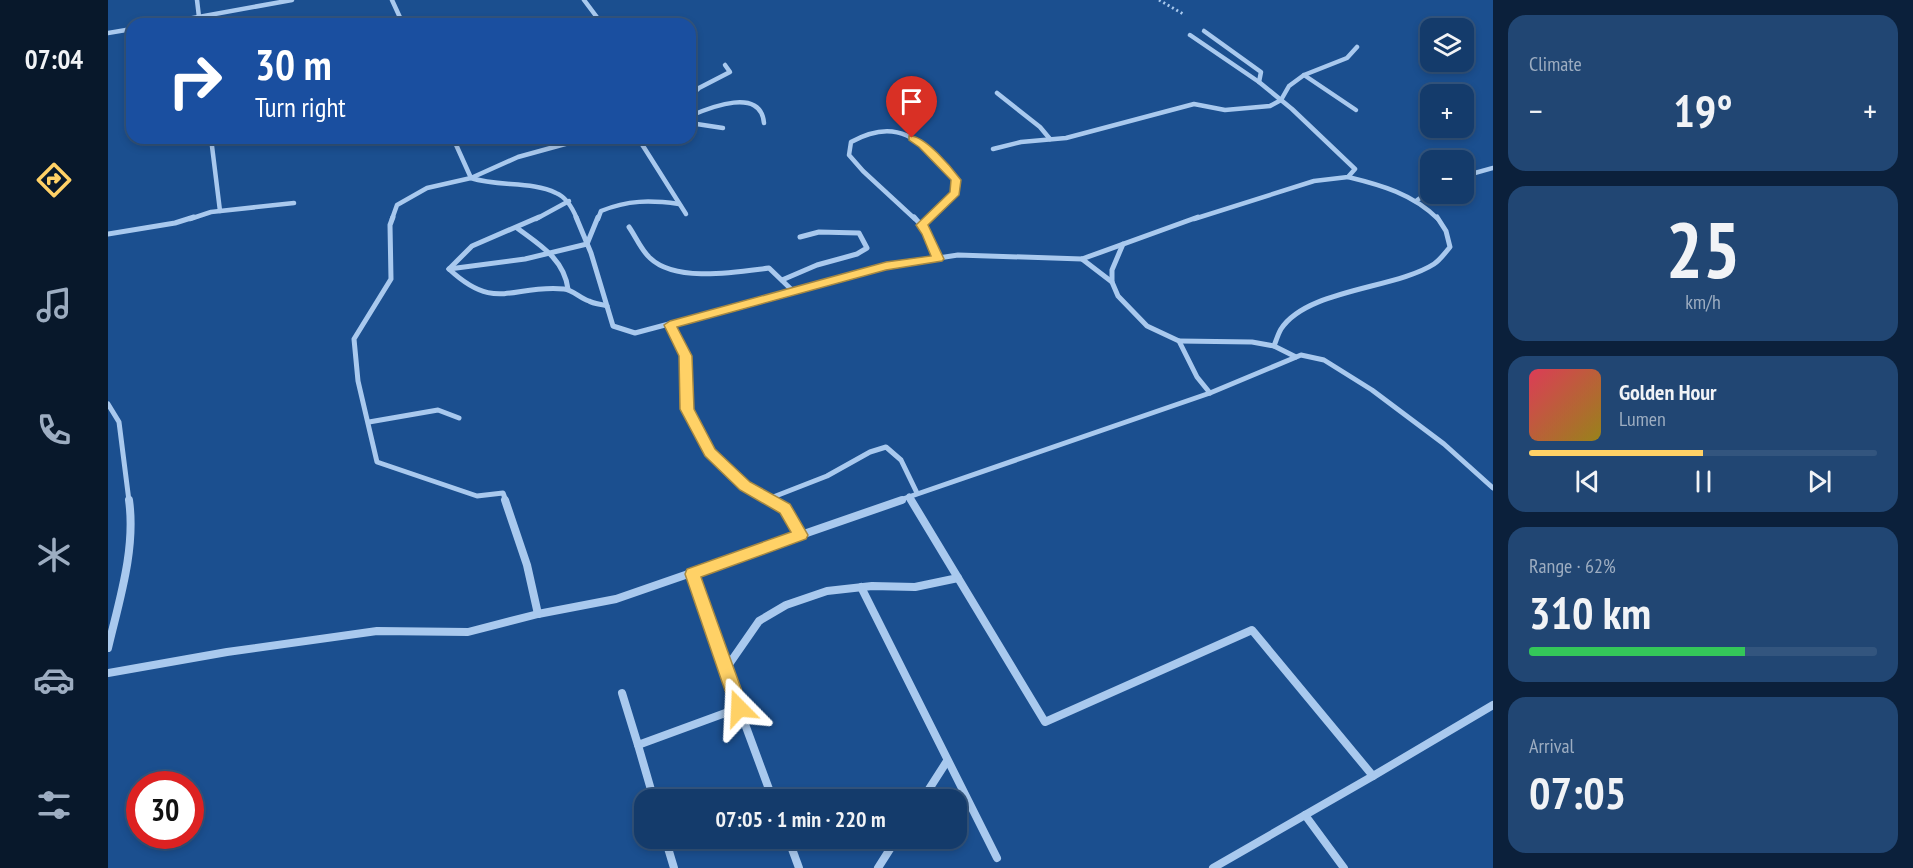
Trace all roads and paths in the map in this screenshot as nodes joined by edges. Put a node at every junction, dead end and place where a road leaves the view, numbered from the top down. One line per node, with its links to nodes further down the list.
1 (197, 0): 5 (street)
2 (292, 0): 5 (street)
3 (392, 0): 7 (street)
4 (584, 0): 8 (street)
5 (200, 17): 6 (street)
6 (193, 18)
7 (400, 18)
8 (598, 18)
9 (126, 30): 11 (street)
10 (1204, 31): 16 (street)
11 (108, 33)
12 (1190, 35): 16 (street)
13 (1357, 47): 15 (street)
14 (725, 65): 17 (street)
15 (1304, 75): 19 (street); 20 (street)
16 (1259, 82): 19 (street)
17 (696, 92)
18 (998, 93): 25 (street)
19 (1281, 100): 25 (street); 33 (street)
20 (1356, 110)
21 (696, 114): 22 (street)
22 (764, 123)
23 (696, 124): 24 (street)
24 (723, 128)
25 (1050, 139): 30 (street)
26 (212, 144): 40 (street)
27 (456, 144): 34 (street)
28 (565, 144): 34 (street)
29 (642, 144): 39 (street)
30 (993, 149)
31 (1493, 168): 32 (street)
32 (1474, 173)
33 (1348, 177): 37 (street); 48 (street)
34 (471, 178): 36 (street); 65 (street)
35 (1420, 198): 37 (street)
36 (569, 201): 44 (street); 47 (street)
37 (1416, 201): 60 (street)
38 (294, 202): 40 (street)
39 (680, 204): 41 (street); 47 (street)
40 (220, 211): 45 (street)
41 (686, 214)
42 (921, 225): 42 (street); 50 (street)
43 (629, 227): 53 (street)
44 (518, 228): 49 (street); 52 (street)
45 (108, 234)
46 (800, 237): 53 (street)
47 (587, 244): 49 (street); 57 (street)
48 (1123, 244): 51 (street); 54 (street)
49 (550, 253): 52 (street); 55 (street)
50 (938, 259): 51 (street); 56 (street)
51 (1082, 260): 54 (street)
52 (449, 269): 55 (street)
53 (782, 280): 56 (street)
54 (1112, 282): 59 (street)
55 (568, 289): 57 (street)
56 (794, 292): 58 (street)
57 (607, 306): 58 (street)
58 (670, 325): 68 (street)
59 (1179, 341): 60 (street); 62 (street)
60 (1274, 346): 61 (street)
61 (1296, 357): 62 (street); 66 (street)
62 (1210, 393): 67 (street)
63 (108, 404): 74 (street)
64 (459, 417): 65 (street)
65 (369, 422): 73 (street)
66 (1493, 488)
67 (913, 494): 68 (street); 69 (street); 71 (street)
68 (768, 500): 69 (street)
69 (800, 535): 70 (street)
70 (692, 574): 73 (street); 75 (street)
71 (958, 578): 72 (street); 82 (street)
72 (861, 587): 75 (street); 81 (street)
73 (538, 614): 76 (street)
74 (108, 648)
75 (724, 670): 79 (street)
76 (108, 673)
77 (622, 693): 80 (street)
78 (1493, 705): 82 (street)
79 (739, 708): 80 (street); 84 (street)
80 (638, 745): 83 (street)
81 (947, 760): 85 (street); 90 (street)
82 (1373, 776): 86 (street)
83 (651, 789)
84 (769, 789)
85 (929, 789)
86 (1305, 815): 94 (street); 95 (street)
87 (668, 849): 91 (street)
88 (792, 849): 92 (street)
89 (890, 849): 93 (street)
90 (997, 858)
91 (674, 868)
92 (799, 868)
93 (878, 868)
94 (1213, 868)
95 (1344, 868)

